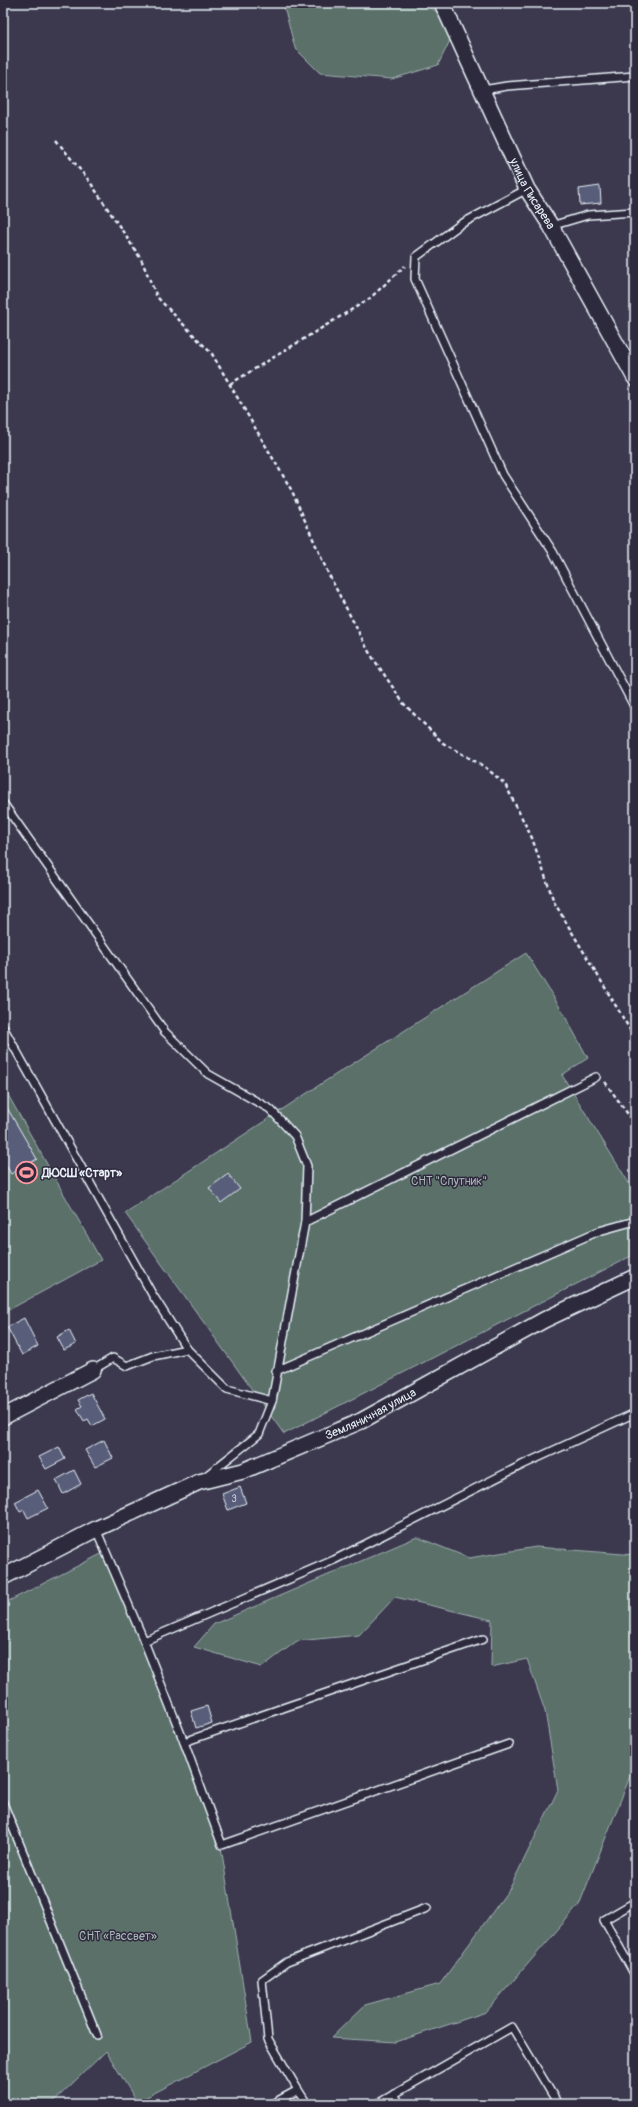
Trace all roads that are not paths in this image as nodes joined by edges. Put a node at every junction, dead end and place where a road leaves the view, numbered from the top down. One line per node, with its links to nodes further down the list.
1 (442, 3): 3 (street, улица Писарева)
2 (635, 76): 3 (lane)
3 (482, 90): 4 (street, улица Писарева)
4 (526, 189): 6 (street, улица Писарева); 9 (lane)
5 (635, 212): 6 (lane)
6 (551, 226): 7 (street, улица Писарева)
7 (630, 355): 8 (street, улица Писарева)
8 (635, 378)
9 (635, 708)
10 (3, 803): 14 (lane)
11 (3, 1027): 16 (lane)
12 (596, 1077): 14 (lane)
13 (635, 1221): 18 (lane)
14 (305, 1222): 18 (lane)
15 (635, 1277): 22 (street, Земляничная улица)
16 (187, 1349): 17 (lane); 19 (lane)
17 (93, 1370): 21 (street)
18 (276, 1371): 19 (lane)
19 (272, 1401): 22 (lane)
20 (635, 1413): 26 (lane)
21 (3, 1418)
22 (199, 1482): 23 (street, Земляничная улица)
23 (96, 1529): 24 (street, Земляничная улица); 26 (lane)
24 (3, 1577)
25 (483, 1639): 27 (lane)
26 (144, 1641): 27 (lane)
27 (184, 1742): 28 (lane)
28 (509, 1744)
29 (3, 1802): 33 (lane)
30 (635, 1902): 32 (lane)
31 (427, 1908): 34 (lane)
32 (635, 1975)
33 (97, 2035)
34 (298, 2090): 36 (lane); 37 (lane)
35 (394, 2094): 38 (lane); 39 (lane); 40 (lane)
36 (272, 2104)
37 (307, 2104)
38 (376, 2104)
39 (400, 2104)
40 (558, 2104)

